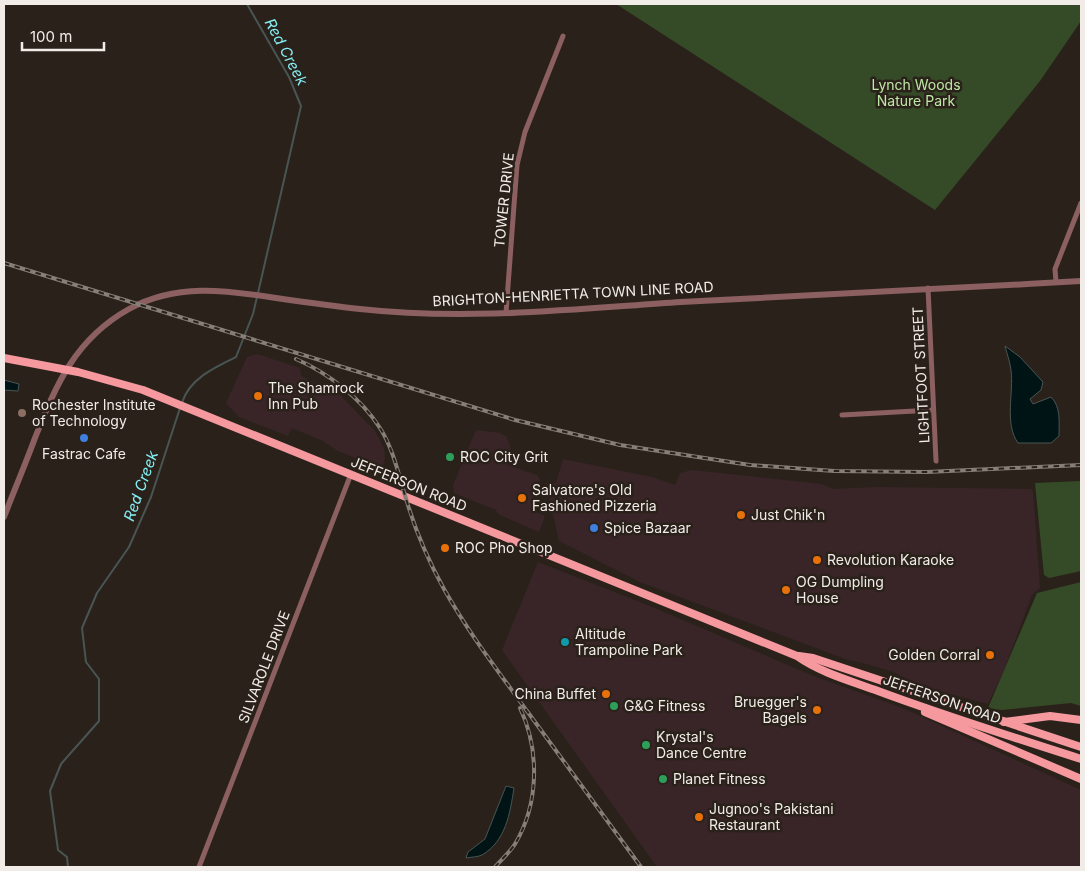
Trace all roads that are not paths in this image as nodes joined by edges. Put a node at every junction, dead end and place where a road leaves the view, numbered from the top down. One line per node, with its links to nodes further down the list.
1 (563, 36): 6 (street, TOWER DRIVE)
2 (1081, 203): 4 (street)
3 (1081, 281): 4 (street, BRIGHTON-HENRIETTA TOWN LINE ROAD)
4 (1056, 282): 5 (street, BRIGHTON-HENRIETTA TOWN LINE ROAD)
5 (928, 288): 6 (street, BRIGHTON-HENRIETTA TOWN LINE ROAD); 9 (street, LIGHTFOOT STREET)
6 (506, 313): 8 (street, BRIGHTON-HENRIETTA TOWN LINE ROAD)
7 (4, 358): 8 (main road, JEFFERSON ROAD)
8 (66, 369): 12 (main road, JEFFERSON ROAD); 13 (street, BRIGHTON-HENRIETTA TOWN LINE ROAD)
9 (933, 410): 10 (street); 11 (street, LIGHTFOOT STREET)
10 (842, 415)
11 (936, 461)
12 (351, 474): 14 (main road, JEFFERSON ROAD); 21 (street, SILVAROLE DRIVE)
13 (4, 518)
14 (797, 656): 15 (main road, JEFFERSON ROAD); 17 (main road, JEFFERSON ROAD)
15 (894, 697): 19 (main road, JEFFERSON ROAD); 20 (main road)
16 (1081, 720): 17 (main road)
17 (1003, 722): 18 (main road, JEFFERSON ROAD)
18 (1081, 748)
19 (1081, 759)
20 (1081, 779)
21 (199, 867)

